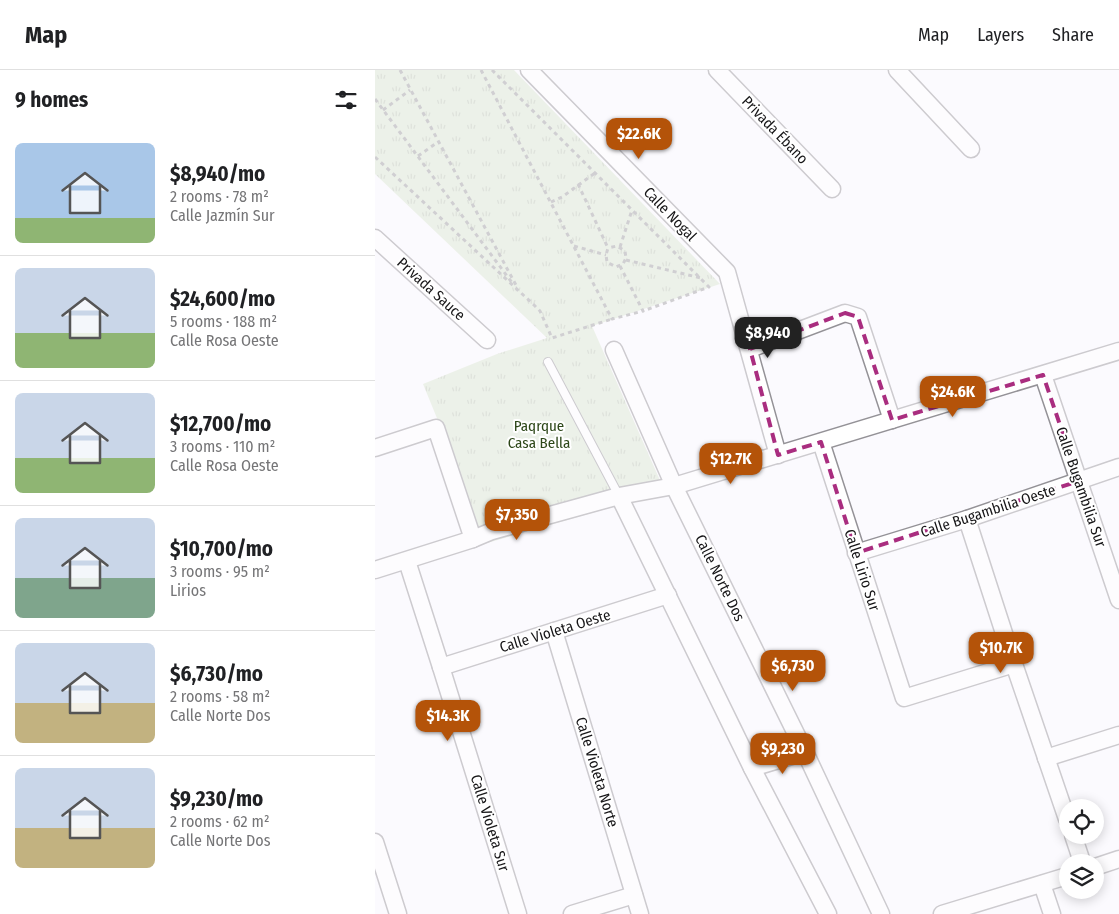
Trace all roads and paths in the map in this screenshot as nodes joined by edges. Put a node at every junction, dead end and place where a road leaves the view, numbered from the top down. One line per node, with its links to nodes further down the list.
1 (400, 70): 7 (path)
2 (481, 70): 17 (path)
3 (492, 70): 14 (path)
4 (529, 70): 31 (street, Calle Nogal)
5 (717, 70): 16 (street, Privada Ébano)
6 (897, 70): 11 (street)
7 (410, 90): 9 (path); 10 (path)
8 (375, 99): 9 (path)
9 (383, 110): 12 (path)
10 (439, 142): 12 (path); 27 (path)
11 (971, 149)
12 (418, 156): 27 (path)
13 (375, 157): 27 (path)
14 (595, 173): 15 (path); 18 (path)
15 (578, 184): 17 (path); 22 (path)
16 (832, 190)
17 (551, 202): 20 (path)
18 (632, 210): 21 (path); 26 (path)
19 (375, 238): 30 (street, Privada Sauce)
20 (574, 246): 23 (path); 29 (path)
21 (619, 247): 22 (path); 24 (path)
22 (608, 248): 23 (path)
23 (606, 255): 25 (path)
24 (626, 260): 25 (path); 26 (path)
25 (620, 266): 28 (path)
26 (701, 278): 28 (path)
27 (519, 291): 29 (path)
28 (643, 310): 29 (path)
29 (612, 320)
30 (487, 340)
31 (750, 349): 36 (street); 39 (street)
32 (614, 350): 42 (street, Calle Norte Dos)
33 (1119, 351): 35 (street)
34 (548, 362): 43 (lane)
35 (1043, 375): 36 (street); 41 (street, Calle Bugambilia Sur)
36 (891, 420): 37 (street)
37 (821, 442): 39 (street); 46 (street, Calle Lirio Sur)
38 (375, 448): 45 (street)
39 (778, 455): 42 (street)
40 (1119, 467): 41 (street, Calle Bugambilia Oeste)
41 (1079, 480): 44 (street, Calle Bugambilia Oeste); 50 (street, Calle Bugambilia Sur)
42 (674, 486): 43 (street); 55 (street, Calle Norte Dos)
43 (619, 496): 45 (street); 49 (street)
44 (967, 519): 46 (street, Calle Bugambilia Oeste); 52 (street)
45 (473, 539): 47 (street)
46 (856, 553): 52 (street, Calle Lirio Sur)
47 (407, 560): 48 (street); 53 (street, Calle Violeta Sur)
48 (375, 570)
49 (668, 595): 51 (street, Calle Violeta Oeste); 57 (street)
50 (1119, 600)
51 (554, 631): 53 (street, Calle Violeta Oeste); 64 (street, Calle Violeta Norte)
52 (1014, 664): 56 (street)
53 (441, 667): 66 (street, Calle Violeta Sur)
54 (1119, 735): 56 (street)
55 (805, 752): 57 (street); 70 (street, Calle Norte Dos)
56 (1047, 758): 58 (street)
57 (752, 768): 69 (street)
58 (1060, 799)
59 (375, 842): 65 (street)
60 (1119, 859): 61 (street)
61 (1104, 864)
62 (1059, 879): 63 (street)
63 (1042, 884): 71 (street); 72 (street)
64 (634, 895): 67 (street); 68 (street, Calle Violeta Norte)
65 (398, 914)
66 (518, 914)
67 (572, 914)
68 (640, 914)
69 (828, 914)
70 (881, 914)
71 (942, 914)
72 (1052, 914)

